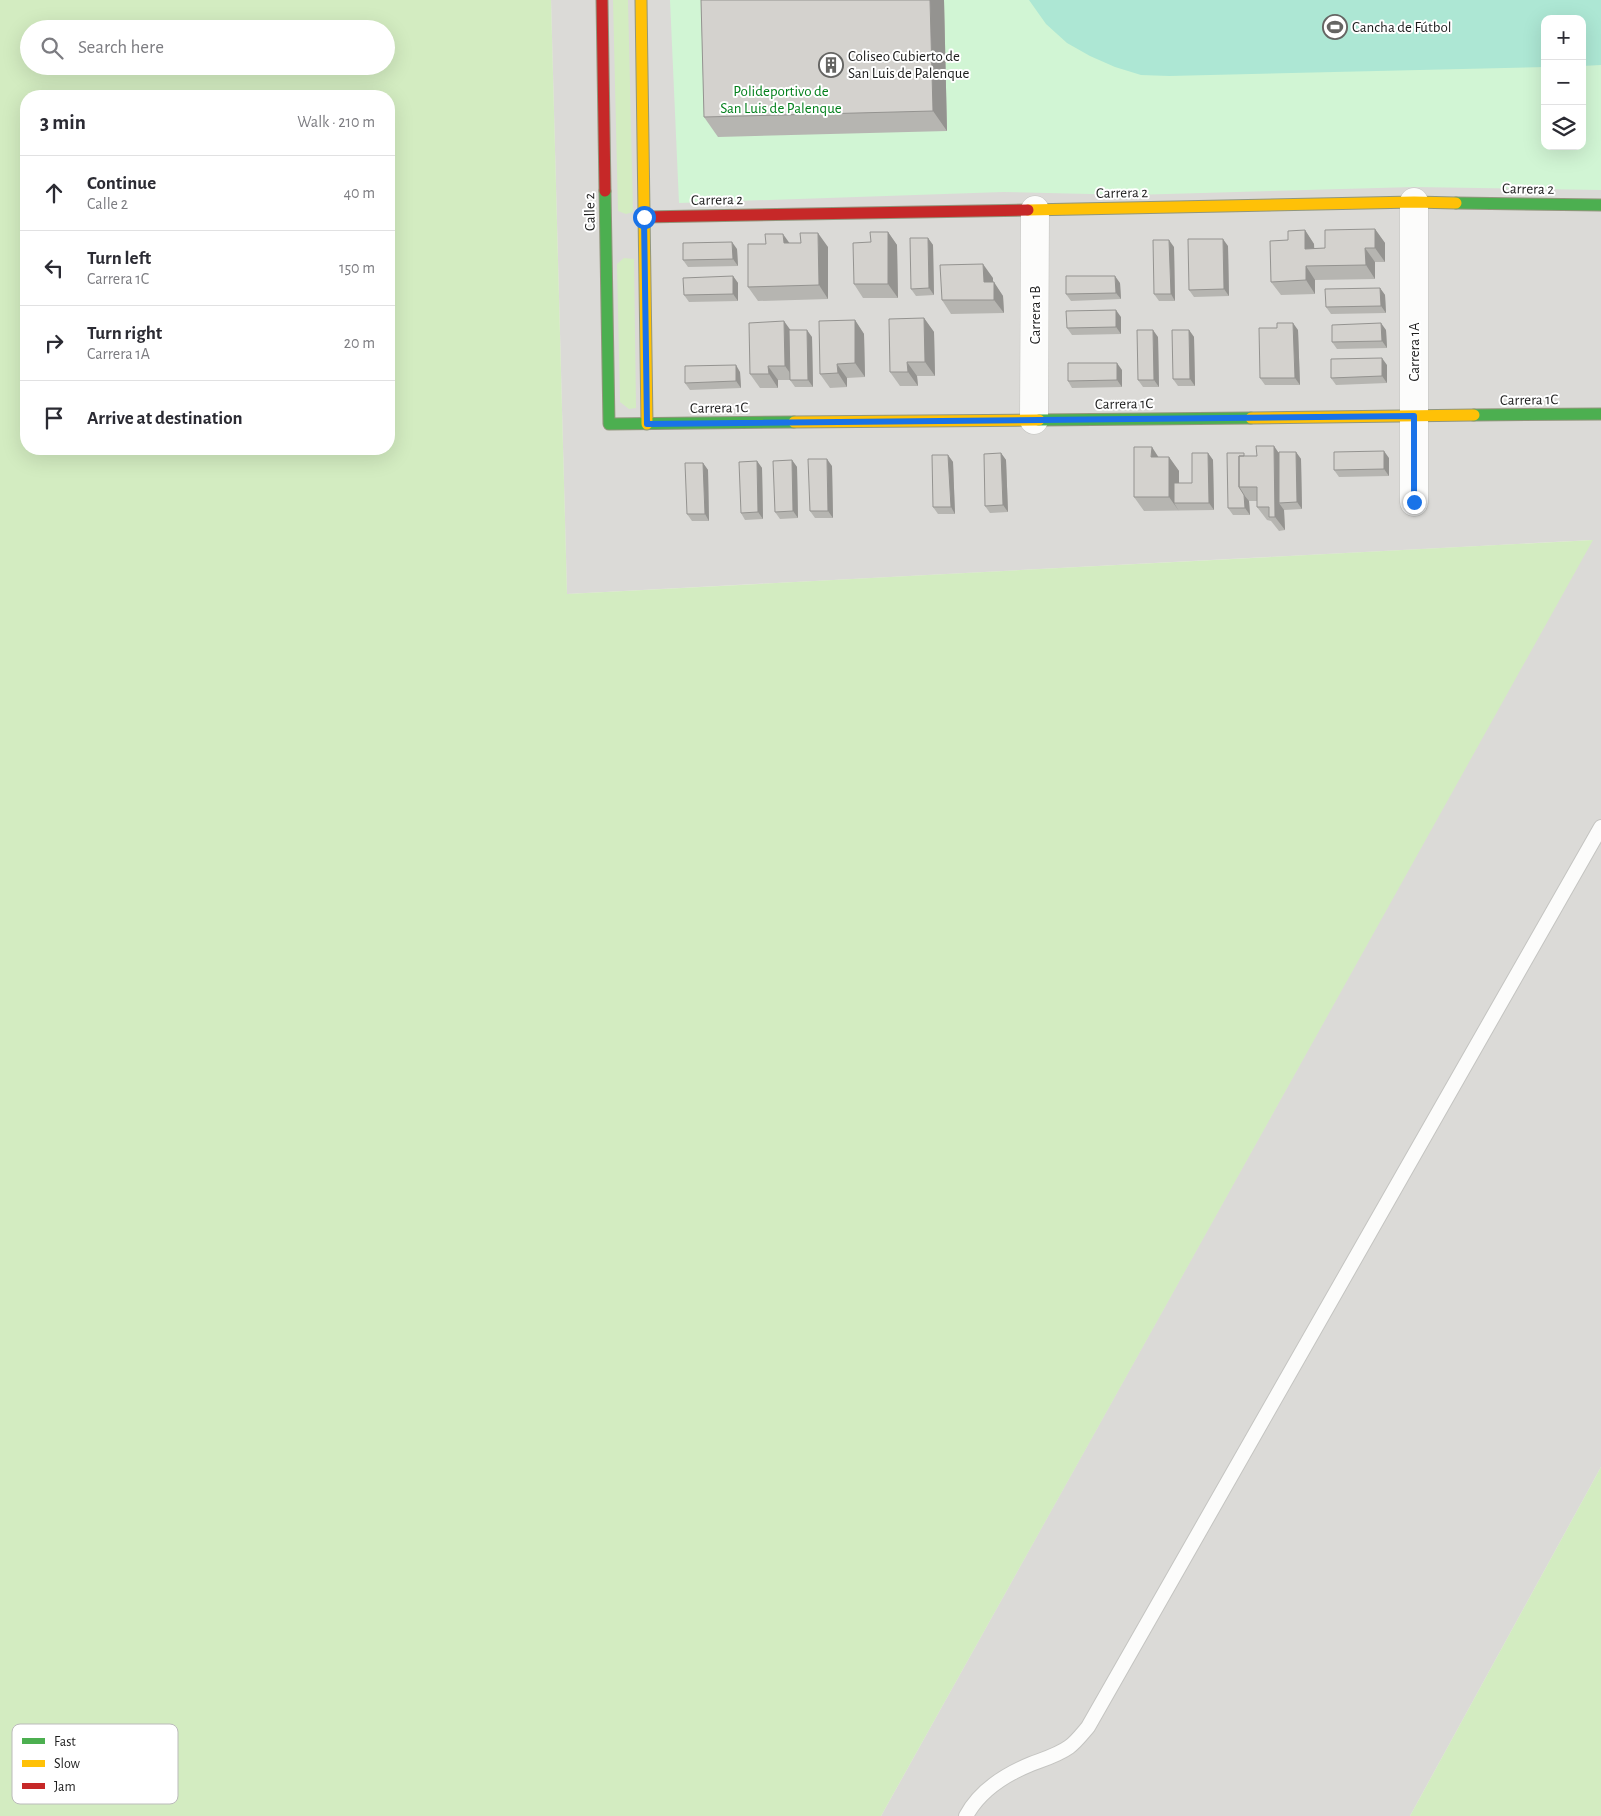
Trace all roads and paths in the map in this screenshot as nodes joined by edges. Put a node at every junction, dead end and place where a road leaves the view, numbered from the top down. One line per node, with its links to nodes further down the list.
1 (602, 0): 10 (street, Calle 2)
2 (640, 0): 6 (street)
3 (1414, 202): 4 (street, Carrera 2); 5 (street, Carrera 2); 8 (street, Carrera 1A)
4 (1601, 205)
5 (1035, 210): 6 (street, Carrera 2); 9 (street, Carrera 1B)
6 (644, 217): 11 (street)
7 (1601, 414): 8 (street, Carrera 1C)
8 (1414, 416): 9 (street, Carrera 1C); 12 (street, Carrera 1A)
9 (1034, 420): 11 (street, Carrera 1C)
10 (609, 424): 11 (street, Carrera 1C)
11 (647, 424)
12 (1414, 502)
13 (1601, 828): 14 (lane)
14 (966, 1816)

